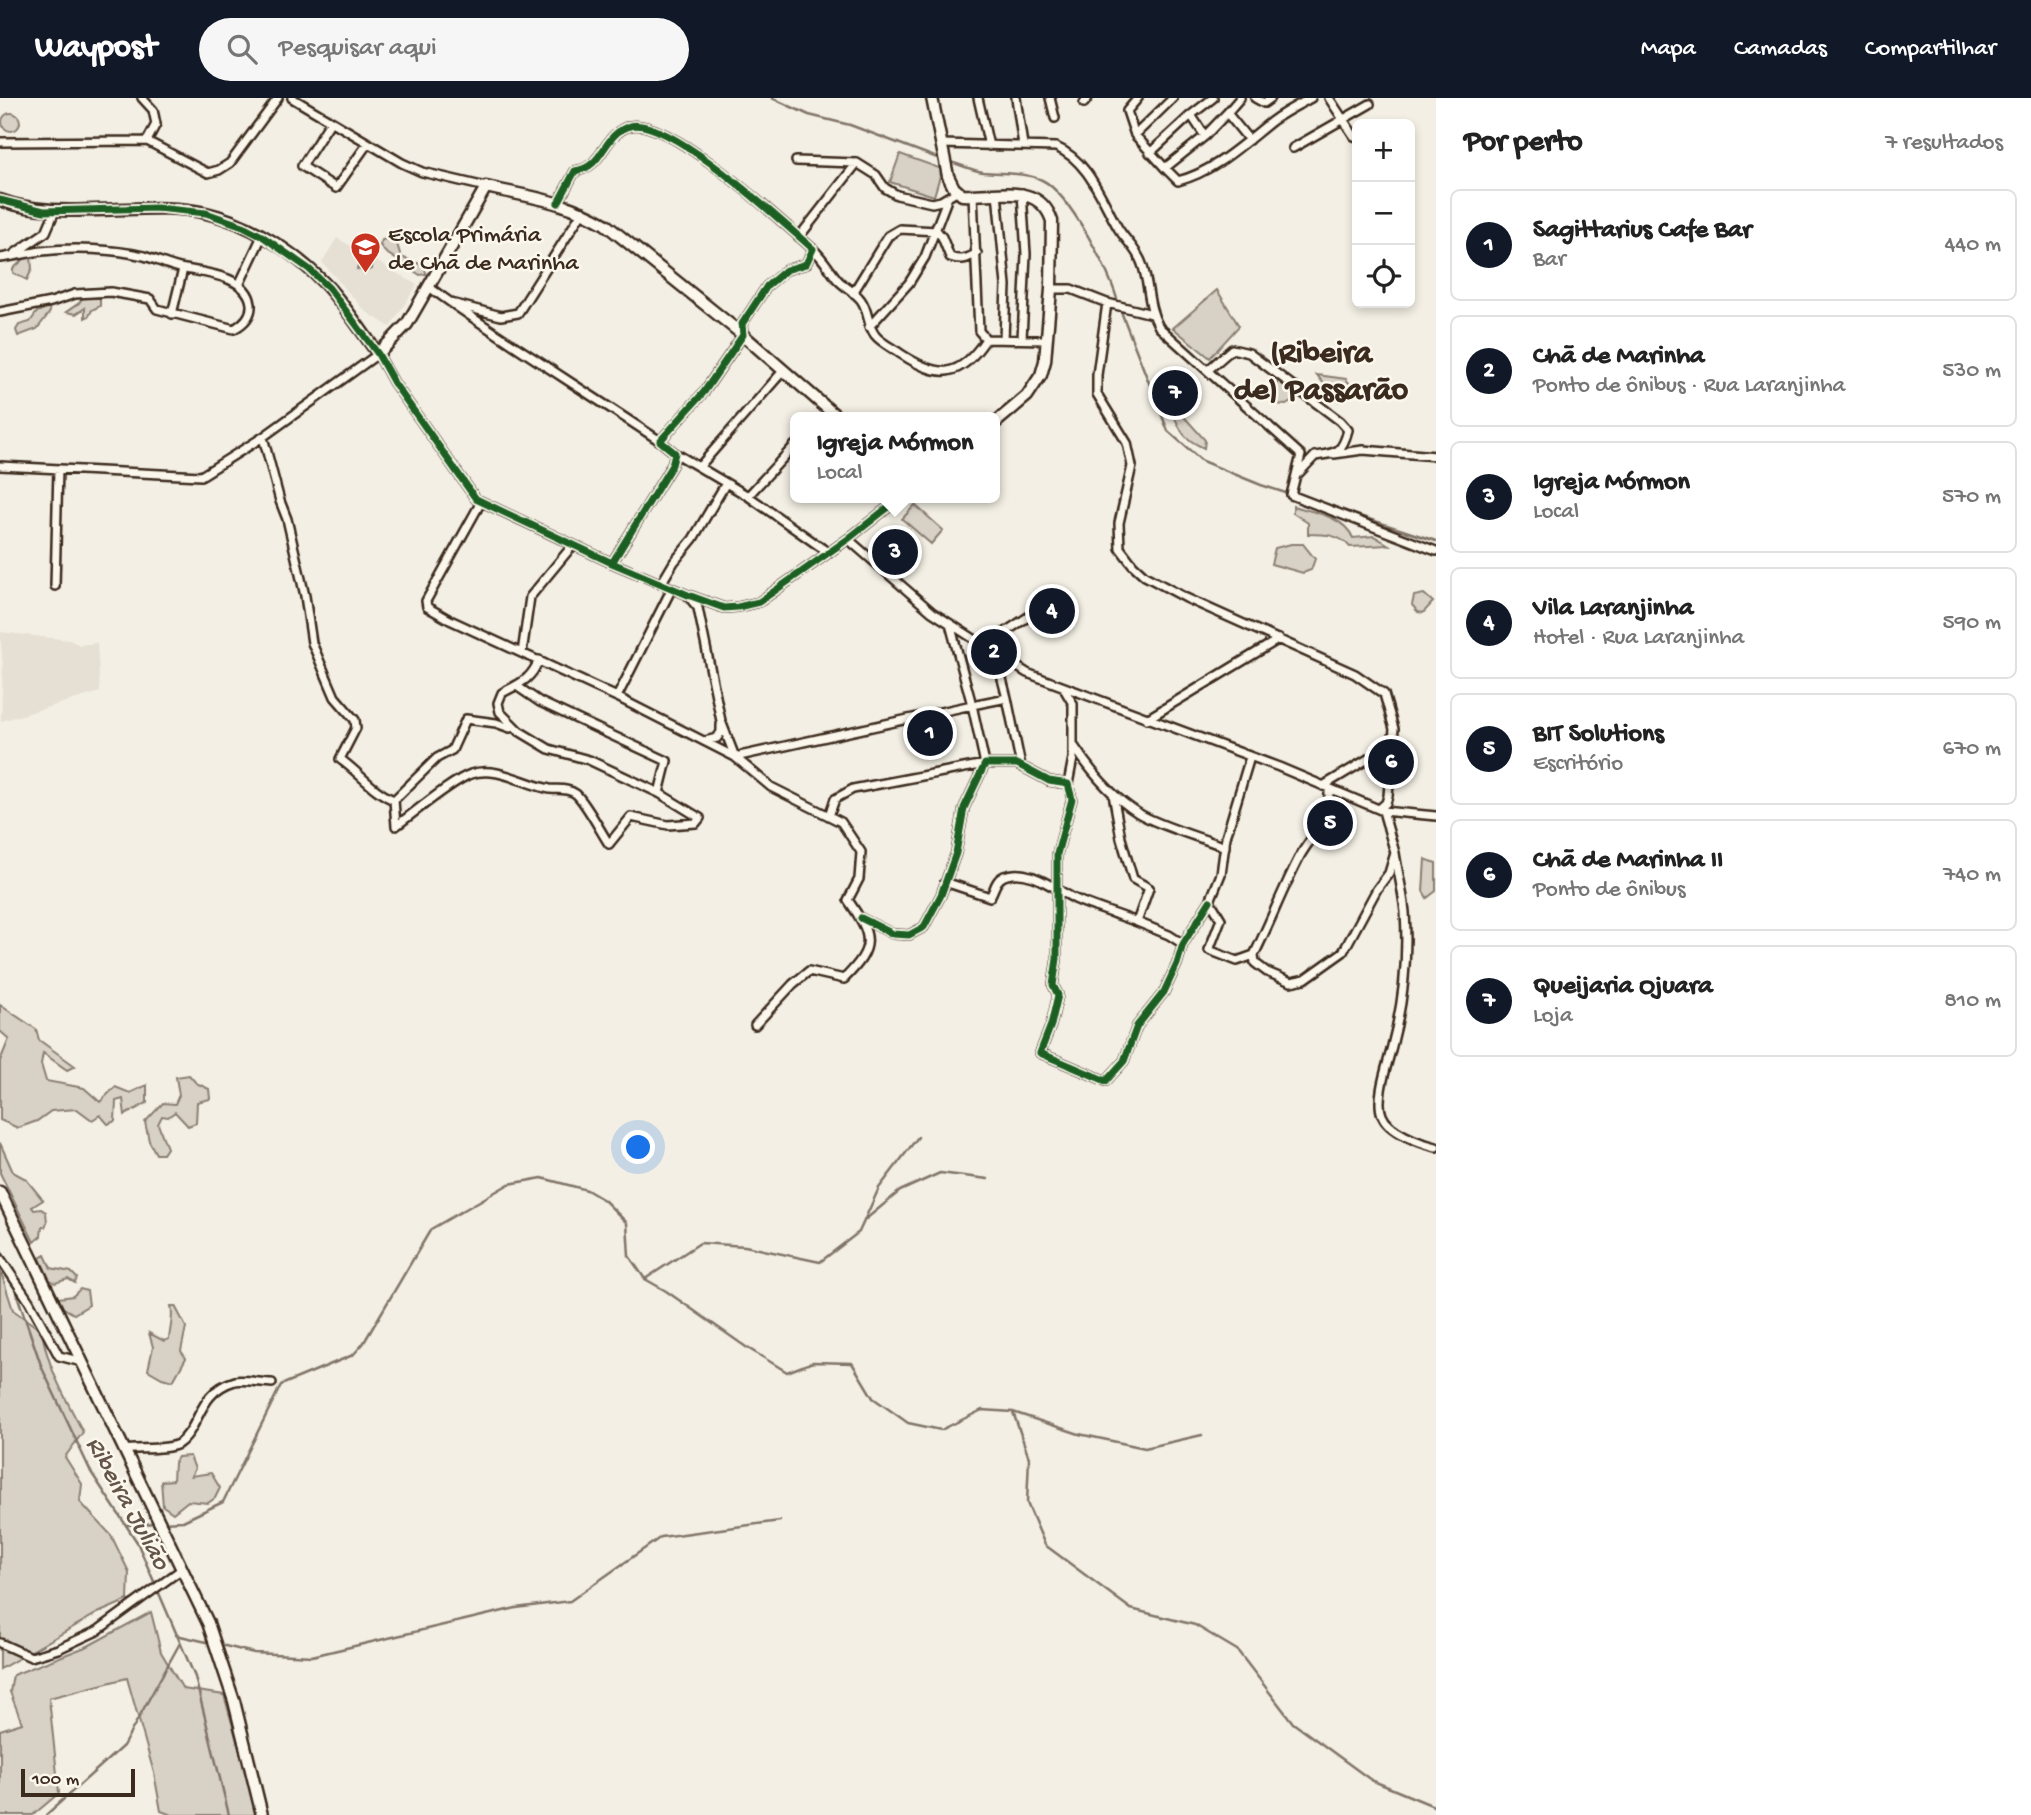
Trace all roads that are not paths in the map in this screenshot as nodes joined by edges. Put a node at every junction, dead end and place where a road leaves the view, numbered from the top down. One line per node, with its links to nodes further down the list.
1 (142, 98): 26 (street)
2 (278, 98): 26 (street)
3 (292, 98): 21 (street)
4 (932, 98): 30 (street)
5 (978, 98): 31 (street)
6 (1016, 98): 29 (street)
7 (1050, 98): 19 (street)
8 (1138, 98): 23 (street)
9 (1173, 98): 23 (street)
10 (1213, 98): 18 (street)
11 (1240, 98): 17 (street)
12 (1255, 98): 13 (street)
13 (1271, 98)
14 (1311, 98): 25 (street)
15 (1329, 98): 20 (street)
16 (1370, 104): 20 (street)
17 (1227, 113): 24 (street); 25 (street)
18 (1191, 115): 24 (street); 33 (street)
19 (1055, 118)
20 (1343, 120): 22 (street); 32 (street)
21 (331, 121): 28 (street); 28 (street)
22 (1352, 133)
23 (1135, 135): 33 (street)
24 (1205, 136): 36 (street)
25 (1249, 140): 36 (street)
26 (147, 141): 27 (street)
27 (0, 142)
28 (368, 143): 37 (street)
29 (1023, 145): 31 (street); 62 (street)
30 (943, 146): 31 (street); 38 (street)
31 (989, 146)
32 (1293, 148)
33 (1150, 153): 36 (street)
34 (796, 161): 35 (street)
35 (857, 163): 38 (street); 48 (street)
36 (1165, 168)
37 (486, 187): 43 (street); 55 (street)
38 (953, 193): 41 (street); 46 (street)
39 (997, 193): 40 (street); 41 (street); 66 (street)
40 (1022, 193): 56 (street); 67 (street)
41 (973, 195): 50 (street)
42 (0, 200): 44 (street)
43 (558, 202): 45 (street); 48 (street)
44 (55, 211): 47 (street); 51 (street)
45 (583, 211): 58 (street); 64 (street)
46 (937, 230): 50 (street); 57 (street); 63 (street)
47 (262, 236): 54 (street); 69 (street)
48 (799, 237): 49 (street)
49 (813, 249): 57 (street); 64 (street)
50 (977, 253): 65 (street)
51 (9, 257): 52 (street); 53 (street)
52 (0, 258)
53 (183, 269): 54 (street); 61 (street)
54 (239, 285): 61 (street)
55 (429, 287): 58 (street); 69 (street)
56 (1051, 289): 59 (street); 68 (street)
57 (853, 293): 63 (street)
58 (451, 303): 75 (street)
59 (1107, 303): 62 (street); 99 (street)
60 (0, 312): 61 (street)
61 (172, 314)
62 (1152, 314): 71 (street)
63 (869, 327): 65 (street)
64 (743, 335): 70 (street); 75 (street)
65 (986, 339): 66 (street)
66 (1004, 339): 67 (street)
67 (1022, 339): 68 (street)
68 (1046, 340): 73 (street)
69 (378, 354): 74 (street); 86 (street)
70 (782, 370): 72 (street); 81 (street)
71 (1209, 370): 78 (street); 83 (street)
72 (823, 412)
73 (1000, 418)
74 (263, 437): 82 (street); 124 (street)
75 (660, 440): 77 (street)
76 (790, 450): 85 (street)
77 (675, 453): 81 (street); 92 (street)
78 (1334, 454): 79 (street); 83 (street)
79 (1436, 456)
80 (0, 466): 82 (street)
81 (699, 467): 84 (street)
82 (58, 469): 94 (street)
83 (1295, 482): 90 (street)
84 (726, 484): 85 (street); 93 (street)
85 (748, 496): 91 (street)
86 (481, 502): 89 (street); 101 (street)
87 (894, 503): 88 (street)
88 (848, 540): 91 (street); 98 (street)
89 (573, 545): 92 (street); 101 (street)
90 (1436, 551)
91 (829, 553): 96 (street)
92 (612, 563): 93 (street)
93 (661, 584): 95 (street)
94 (55, 586)
95 (672, 589): 96 (street); 106 (street)
96 (688, 596): 110 (street)
97 (1049, 603): 100 (street)
98 (950, 623): 100 (street); 108 (street)
99 (1279, 639): 109 (street); 113 (street)
100 (984, 646): 102 (street)
101 (522, 653): 103 (street)
102 (996, 655): 104 (street); 107 (street)
103 (539, 660): 105 (street); 106 (street)
104 (1063, 686): 109 (street); 114 (street)
105 (518, 687): 111 (street); 121 (street)
106 (617, 697): 112 (street)
107 (1007, 698): 108 (street); 118 (street)
108 (972, 705): 115 (street); 117 (street)
109 (1147, 719): 116 (street)
110 (721, 721): 112 (street); 115 (street)
111 (519, 731): 121 (street); 124 (street)
112 (704, 742): 115 (street)
113 (1393, 744): 120 (street); 123 (street)
114 (1074, 746): 119 (street); 122 (street)
115 (735, 757): 127 (street)
116 (1250, 757): 120 (street); 129 (street)
117 (985, 764): 118 (street); 127 (street); 131 (street)
118 (1021, 766): 119 (street)
119 (1068, 784): 132 (street)
120 (1326, 787): 125 (street); 137 (street)
121 (659, 793): 124 (street)
122 (1113, 794): 129 (street); 135 (street)
123 (1388, 796): 125 (street); 126 (street)
124 (394, 800)
125 (1381, 810): 126 (street); 130 (street)
126 (1395, 813): 128 (street)
127 (829, 816): 134 (street)
128 (1436, 816)
129 (1225, 847): 133 (street)
130 (1395, 853): 137 (street); 139 (street)
131 (946, 882): 132 (street); 134 (street)
132 (1056, 886): 135 (street); 136 (street)
133 (1210, 901): 136 (street); 137 (street)
134 (861, 918): 138 (street)
135 (1137, 922): 136 (street)
136 (1183, 944)
137 (1254, 955)
138 (755, 1026)
139 (1436, 1147)
140 (0, 1192): 142 (street)
141 (0, 1258): 142 (street)
142 (82, 1362): 144 (street)
143 (272, 1383): 144 (street)
144 (124, 1450): 145 (street)
145 (181, 1569): 146 (street); 147 (street)
146 (0, 1643)
147 (262, 1815)

